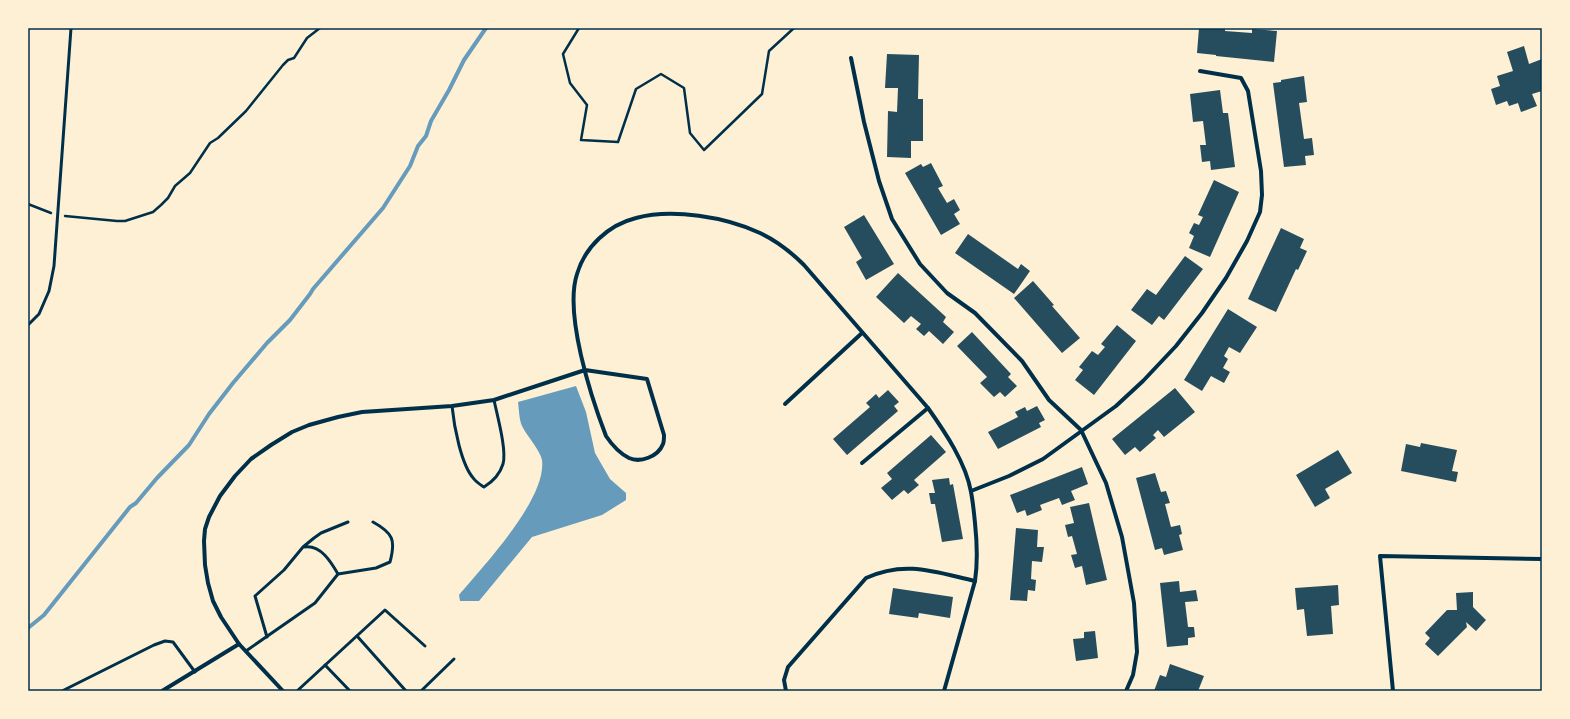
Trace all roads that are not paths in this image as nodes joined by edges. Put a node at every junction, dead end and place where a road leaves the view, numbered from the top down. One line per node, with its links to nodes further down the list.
1 (71, 28): 4 (lane)
2 (851, 58): 11 (street)
3 (1200, 71): 11 (street)
4 (28, 325)
5 (862, 333): 6 (street); 8 (street); 10 (street)
6 (585, 370): 6 (street); 7 (street)
7 (494, 400): 9 (street); 9 (lane)
8 (785, 404)
9 (452, 406): 22 (street)
10 (928, 408): 12 (street); 13 (street)
11 (1081, 430): 13 (street); 37 (street)
12 (862, 463)
13 (971, 491): 19 (street)
14 (348, 522): 16 (lane)
15 (373, 522): 18 (lane)
16 (303, 547): 18 (lane); 21 (lane)
17 (1542, 559): 38 (street)
18 (338, 574): 21 (lane)
19 (975, 581): 35 (street); 36 (street)
20 (356, 636): 23 (lane); 26 (lane); 33 (lane)
21 (267, 637): 24 (lane)
22 (238, 644): 24 (street); 27 (street)
23 (425, 646)
24 (246, 651): 30 (street)
25 (454, 658): 34 (lane)
26 (325, 665): 31 (lane); 32 (lane)
27 (195, 672): 28 (lane); 29 (street)
28 (62, 691)
29 (162, 691)
30 (283, 691)
31 (297, 691)
32 (350, 691)
33 (406, 691)
34 (421, 691)
35 (786, 691)
36 (944, 691)
37 (1126, 691)
38 (1393, 691)

